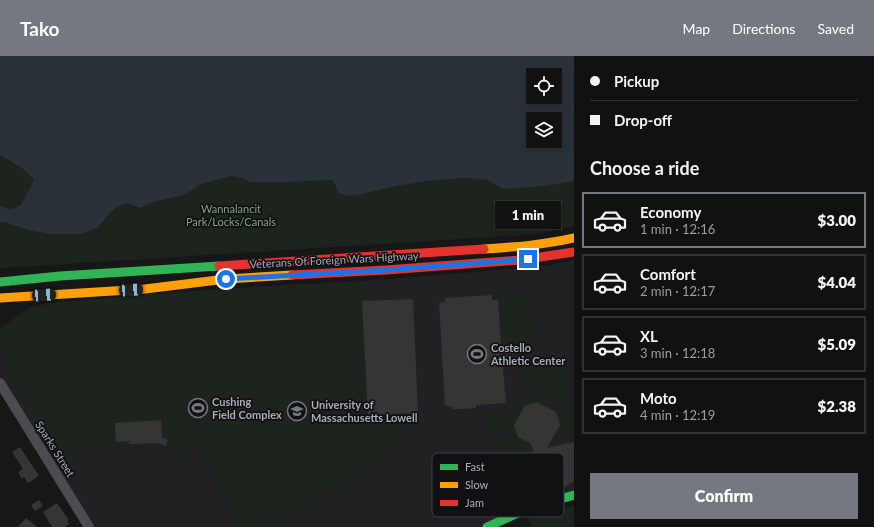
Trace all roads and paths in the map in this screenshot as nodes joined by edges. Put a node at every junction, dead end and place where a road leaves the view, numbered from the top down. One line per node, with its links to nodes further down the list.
1 (574, 238): 3 (main road, Veterans Of Foreign Wars Highway)
2 (574, 252): 4 (main road, Veterans Of Foreign Wars Highway)
3 (0, 282)
4 (0, 298)
5 (0, 383): 9 (street, Sparks Street)
6 (574, 495): 7 (main road)
7 (564, 498)
8 (510, 517): 10 (main road)
9 (89, 527)
10 (487, 527)

